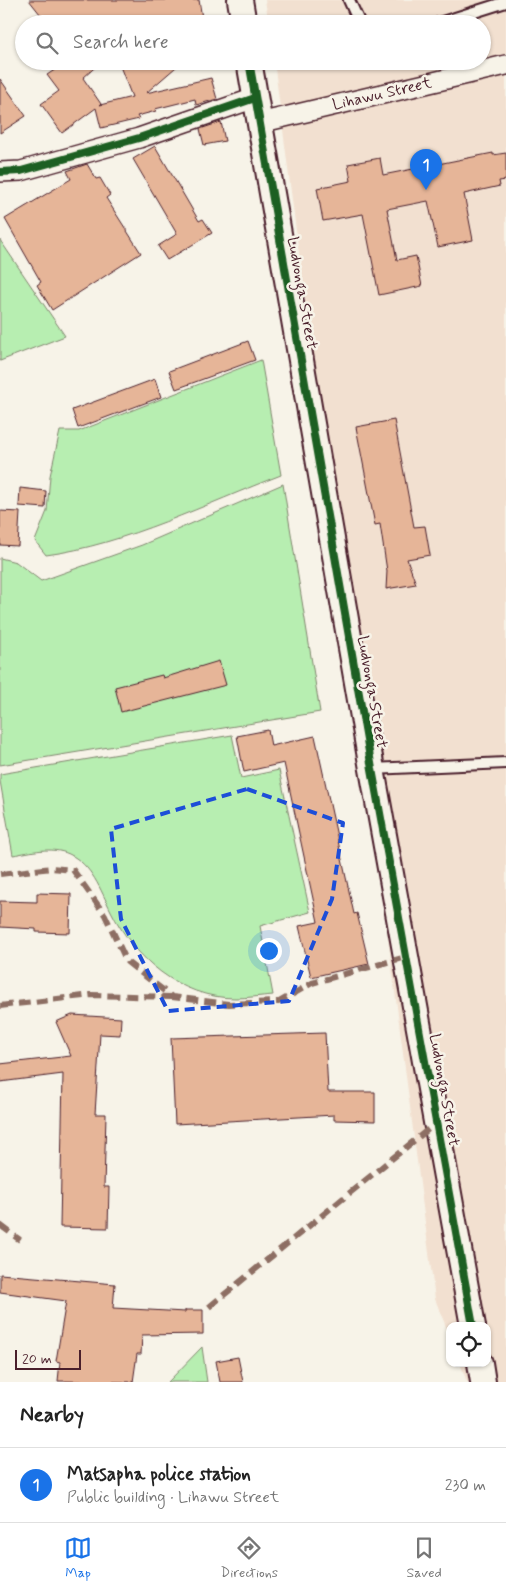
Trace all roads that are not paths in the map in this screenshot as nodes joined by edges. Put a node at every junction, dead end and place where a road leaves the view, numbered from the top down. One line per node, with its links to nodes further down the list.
1 (240, 0): 4 (street)
2 (349, 0): 5 (lane)
3 (506, 2): 6 (lane)
4 (242, 15)
5 (356, 15)
6 (465, 15)
7 (506, 66): 8 (street, Lihawu Street)
8 (491, 69)
9 (250, 70): 11 (street, Ludvonga Street)
10 (489, 70): 12 (street, Lihawu Street)
11 (255, 98): 12 (street, Ludvonga Street); 13 (street)
12 (259, 123): 15 (street, Ludvonga Street)
13 (0, 172)
14 (506, 763): 15 (lane)
15 (372, 769): 16 (street, Ludvonga Street)
16 (472, 1322)
17 (481, 1367): 18 (street)
18 (483, 1382)

